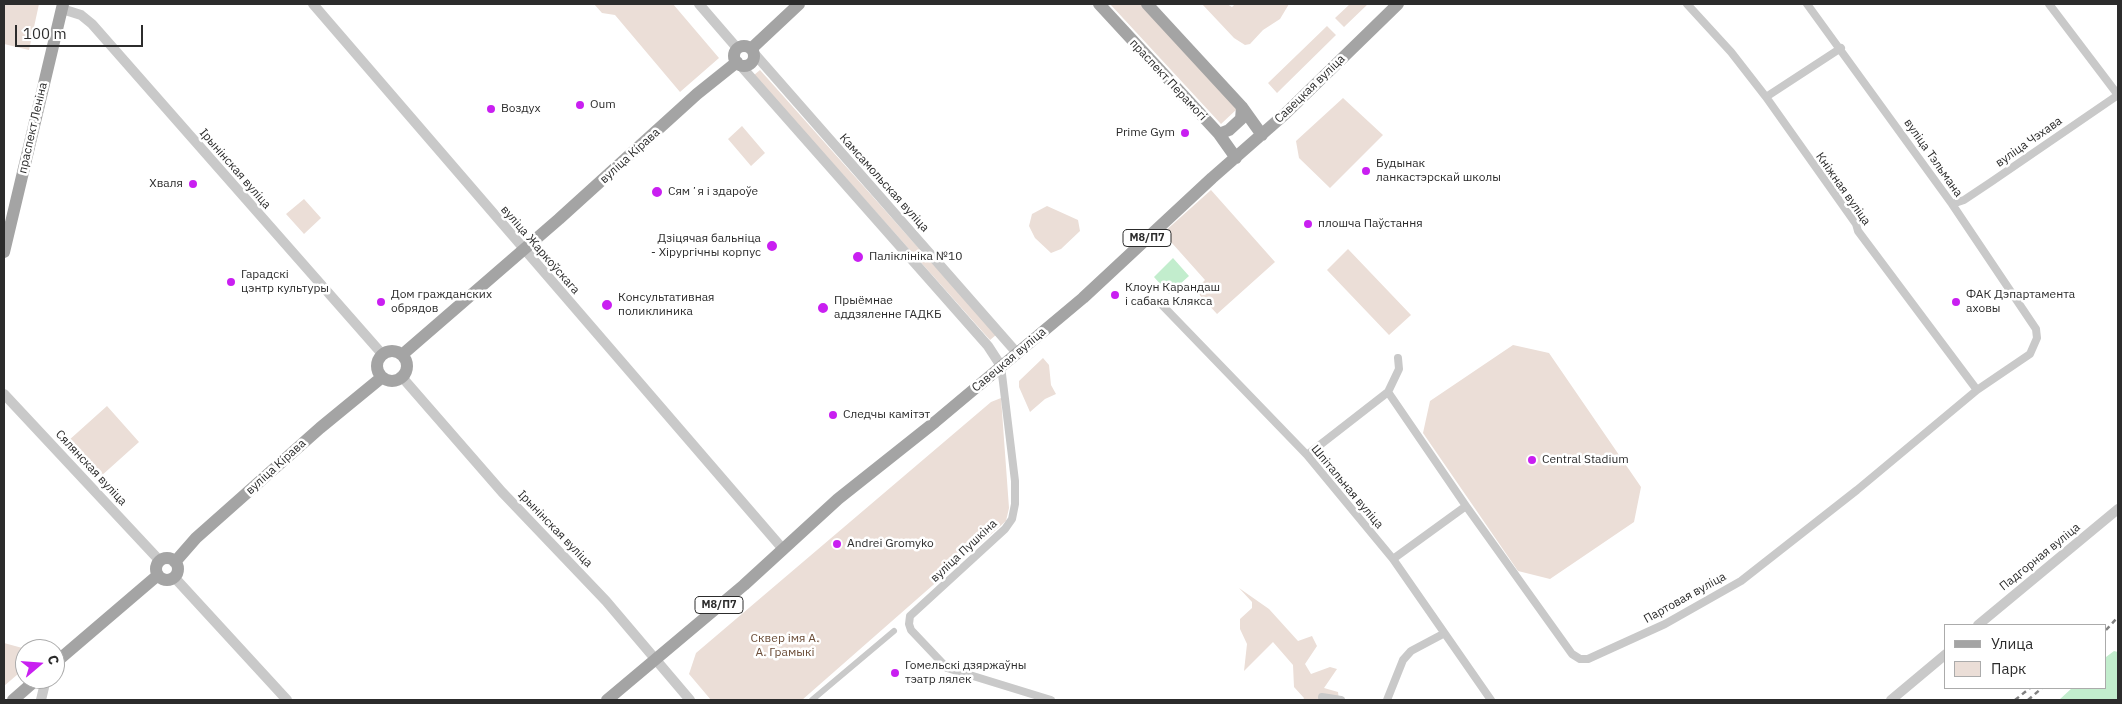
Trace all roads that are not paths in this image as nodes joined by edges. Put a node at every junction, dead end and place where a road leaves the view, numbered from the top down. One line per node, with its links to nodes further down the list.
1 (313, 4): 24 (street, вуліца Жаркоўскага)
2 (699, 4): 11 (street)
3 (799, 4): 13 (main road)
4 (1098, 4): 18 (main road, праспект Перамогі)
5 (1147, 4): 17 (main road)
6 (1398, 4): 19 (main road, Савецкая вуліца / М8/П7)
7 (1687, 4): 16 (street, Кніжная вуліца)
8 (1807, 4): 12 (street, вуліца Тэльмана)
9 (2049, 4): 15 (street)
10 (63, 6): 25 (main road, праспект Леніна); 32 (street, Ірынінская вуліца)
11 (737, 48): 13 (main road); 14 (main road)
12 (1841, 48): 16 (street); 23 (street, вуліца Тэльмана)
13 (752, 51): 14 (main road); 21 (street, Камсамольская вуліца)
14 (738, 63): 22 (street); 24 (main road, вуліца Кірава)
15 (2118, 95): 23 (street, вуліца Чэхава)
16 (1766, 97): 38 (street, Кніжная вуліца)
17 (1242, 107): 18 (main road); 19 (main road)
18 (1219, 134): 20 (main road, праспект Перамогі)
19 (1262, 135): 20 (main road, Савецкая вуліца / М8/П7)
20 (1236, 158): 30 (main road, Савецкая вуліца / М8/П7)
21 (861, 176): 22 (street); 28 (street, Камсамольская вуліца)
22 (848, 188): 29 (street)
23 (1952, 204): 27 (street, вуліца Тэльмана)
24 (523, 249): 31 (main road, вуліца Кірава); 44 (street, вуліца Жаркоўскага)
25 (4, 252)
26 (1163, 306): 41 (street, Шпітальная вуліца)
27 (2036, 329): 38 (street, Партовая вуліца)
28 (1001, 334): 29 (street); 30 (street, Камсамольская вуліца)
29 (988, 346): 34 (street)
30 (1017, 353): 34 (main road, Савецкая вуліца / М8/П7); 37 (street, вуліца Пушкіна)
31 (403, 354): 32 (main road); 35 (main road)
32 (383, 355): 36 (main road)
33 (1398, 358): 39 (street)
34 (1001, 366): 37 (street, вуліца Пушкіна); 44 (main road, Савецкая вуліца / М8/П7)
35 (401, 376): 36 (main road); 55 (street, Ірынінская вуліца)
36 (381, 378): 47 (main road, вуліца Кірава)
37 (1004, 388): 63 (street, вуліца Пушкіна)
38 (1977, 390): 42 (street, Партовая вуліца)
39 (1388, 392): 41 (street); 42 (street, Партовая вуліца)
40 (4, 394): 46 (street, Сялянская вуліца)
41 (1307, 455): 45 (street, Шпітальная вуліца)
42 (1466, 506): 45 (street)
43 (2118, 509): 50 (street, Падгорная вуліца)
44 (782, 548): 55 (main road, Савецкая вуліца / М8/П7)
45 (1392, 560): 52 (street, Шпітальная вуліца)
46 (160, 561): 47 (main road); 48 (main road)
47 (175, 562): 49 (main road)
48 (158, 575): 49 (main road); 53 (main road)
49 (174, 577): 59 (street)
50 (1979, 624)
51 (894, 631): 62 (street)
52 (1443, 634): 65 (street); 66 (street, Шпітальная вуліца)
53 (65, 655)
54 (1944, 656): 67 (street)
55 (654, 658): 60 (main road, Савецкая вуліца / М8/П7); 61 (street, Ірынінская вуліца)
56 (26, 689): 58 (main road)
57 (1322, 697): 64 (street)
58 (13, 700)
59 (288, 700)
60 (607, 700)
61 (690, 700)
62 (812, 700)
63 (1051, 700)
64 (1341, 700)
65 (1387, 700)
66 (1491, 700)
67 (1891, 700)

